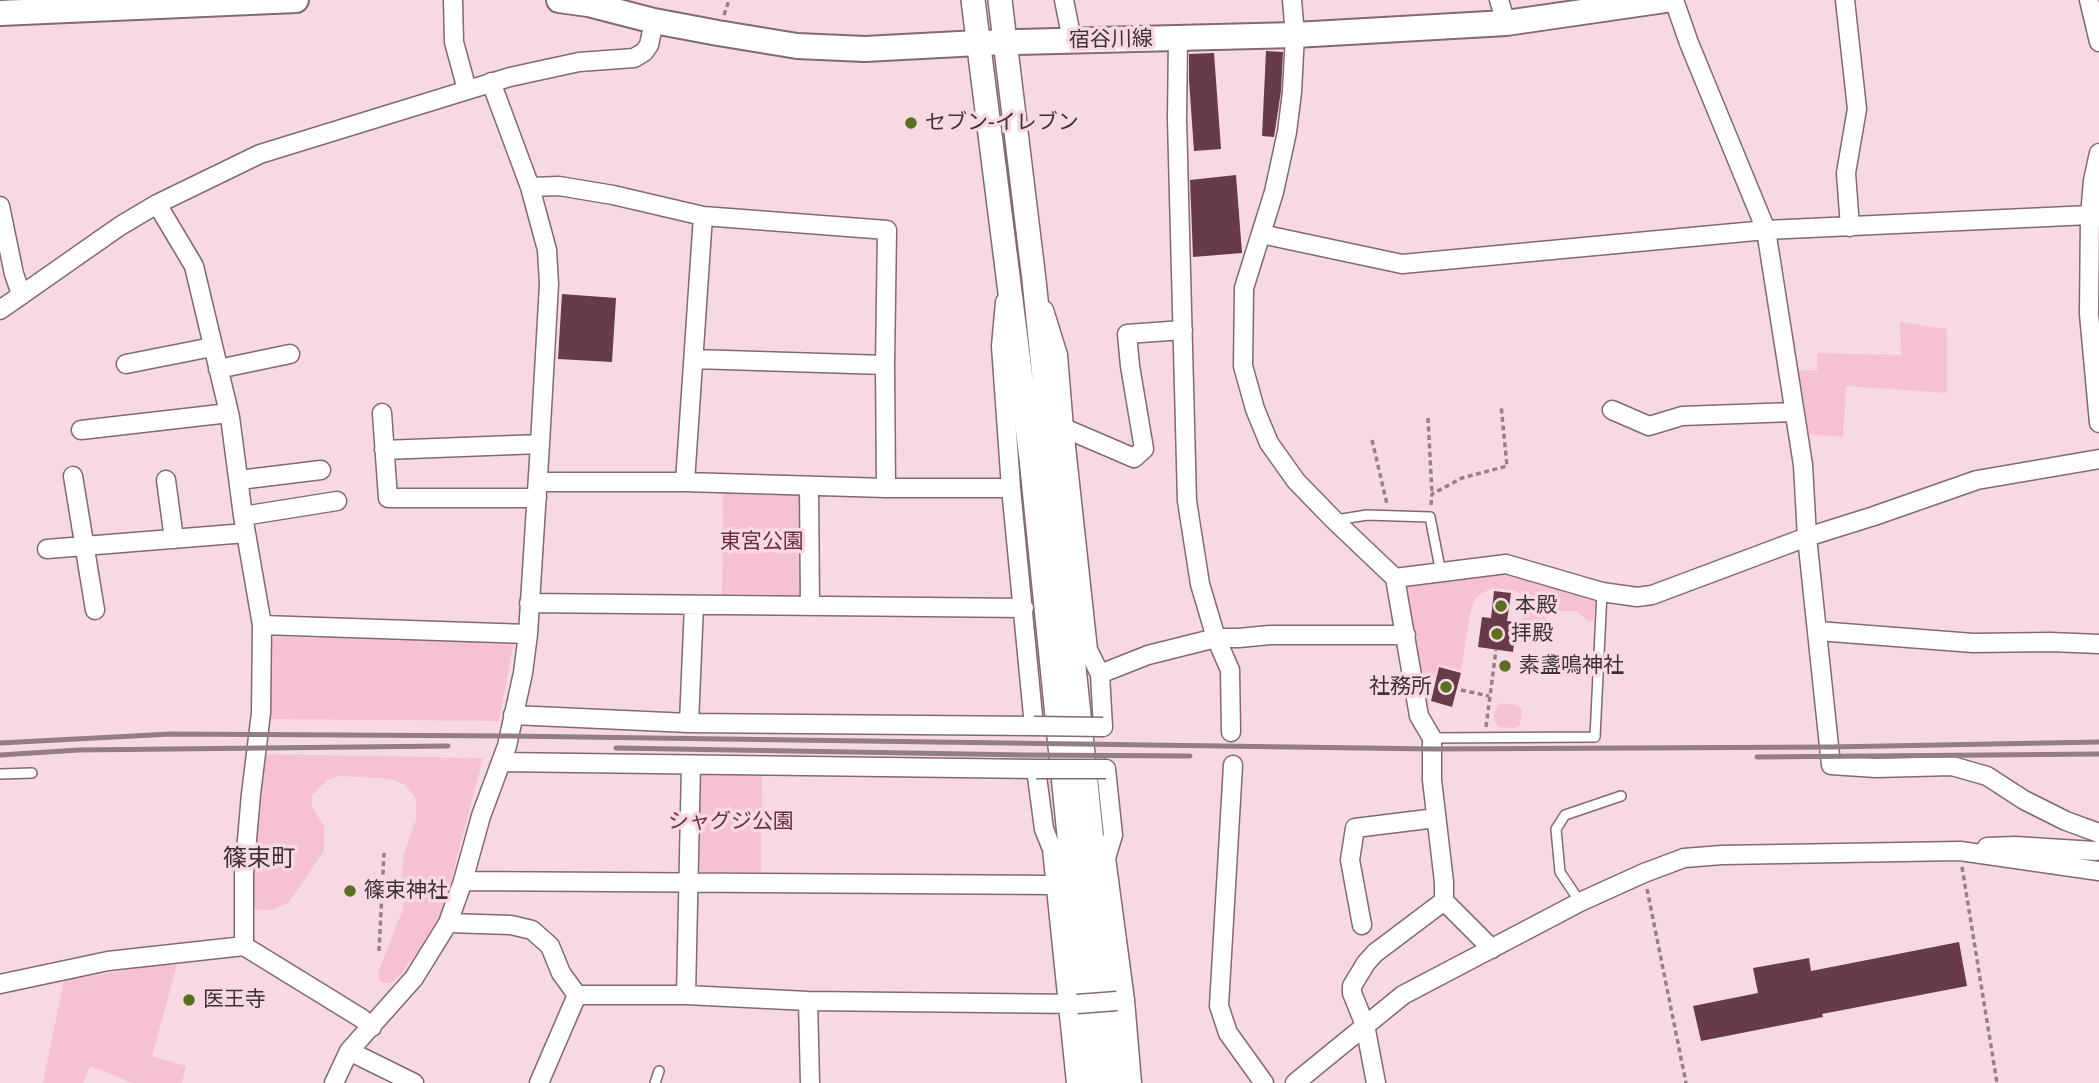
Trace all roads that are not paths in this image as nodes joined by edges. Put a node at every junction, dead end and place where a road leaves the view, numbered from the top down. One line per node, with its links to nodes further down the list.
1 (296, 0): 13 (main road)
2 (453, 0): 22 (street)
3 (559, 0): 14 (main road, 宿谷川線)
4 (973, 0): 19 (street)
5 (1000, 0): 20 (street)
6 (1064, 0): 17 (street)
7 (1292, 0): 15 (street)
8 (1665, 0): 12 (main road, 宿谷川線)
9 (1674, 0): 30 (street)
10 (1845, 0): 29 (street)
11 (2089, 0): 18 (street)
12 (1503, 11): 15 (main road, 宿谷川線)
13 (0, 13)
14 (654, 21): 19 (main road, 宿谷川線); 21 (street)
15 (1295, 35): 16 (main road, 宿谷川線); 31 (street)
16 (1178, 38): 17 (main road, 宿谷川線); 36 (street)
17 (1072, 40): 20 (main road, 宿谷川線)
18 (2099, 42)
19 (978, 43): 20 (main road, 宿谷川線); 32 (street)
20 (1004, 43): 33 (street)
21 (491, 82): 22 (street); 24 (street)
22 (467, 90): 25 (street)
23 (2099, 153): 28 (street)
24 (530, 187): 27 (street); 50 (street)
25 (157, 204): 34 (street); 37 (street)
26 (0, 206): 34 (street)
27 (703, 216): 39 (street); 41 (street)
28 (2094, 216): 29 (street); 47 (street)
29 (1850, 227): 30 (street)
30 (1766, 230): 31 (street); 44 (street)
31 (1261, 234): 63 (street)
32 (1008, 278): 60 (street); 126 (street)
33 (1034, 280): 48 (street); 127 (street)
34 (21, 294): 35 (street)
35 (0, 310)
36 (1183, 330): 48 (street); 81 (street)
37 (212, 347): 40 (street); 42 (street)
38 (290, 354): 42 (street)
39 (694, 359): 41 (street); 57 (street)
40 (126, 364)
41 (885, 365): 59 (street)
42 (218, 369): 45 (street)
43 (1612, 410): 44 (street)
44 (1793, 412): 65 (street)
45 (229, 413): 49 (street); 56 (street)
46 (382, 413): 51 (street)
47 (2099, 423)
48 (1064, 428): 83 (street)
49 (81, 430)
50 (540, 444): 51 (street); 61 (street)
51 (384, 450): 61 (street)
52 (2099, 459): 65 (street)
53 (321, 470): 56 (street)
54 (73, 476): 67 (street)
55 (166, 480): 66 (street)
56 (239, 480): 64 (street)
57 (685, 482): 58 (street); 61 (street)
58 (809, 486): 59 (street); 74 (street)
59 (886, 488): 60 (street)
60 (1011, 488): 75 (street)
61 (537, 490): 72 (street)
62 (337, 501): 64 (street)
63 (1335, 521): 69 (lane); 70 (street)
64 (245, 524): 66 (street); 77 (street)
65 (1807, 537): 71 (street); 78 (street)
66 (174, 539): 67 (street)
67 (85, 546): 68 (street); 76 (street)
68 (47, 549)
69 (1441, 573): 70 (street); 71 (street)
70 (1395, 578): 80 (street)
71 (1602, 592): 88 (lane)
72 (529, 603): 73 (street); 79 (street)
73 (694, 605): 74 (street); 85 (street)
74 (810, 606): 75 (street)
75 (1024, 608): 86 (street)
76 (95, 610)
77 (262, 625): 79 (street); 108 (street)
78 (1818, 631): 82 (street); 97 (street)
79 (528, 634): 84 (street)
80 (1406, 635): 81 (street); 88 (street)
81 (1216, 638): 83 (street); 87 (street)
82 (2099, 644)
83 (1100, 674): 86 (street, bridge)
84 (513, 715): 85 (street); 89 (street)
85 (689, 723): 86 (street)
86 (1034, 726)
87 (1231, 732)
88 (1432, 738): 96 (street)
89 (501, 762): 90 (street); 101 (street)
90 (691, 765): 92 (street); 102 (street)
91 (1233, 765): 129 (street)
92 (1036, 769): 103 (street); 114 (street, bridge)
93 (32, 773): 94 (lane)
94 (0, 774)
95 (1621, 796): 105 (lane)
96 (1436, 818): 104 (street); 107 (street)
97 (2099, 833)
98 (2099, 850): 99 (street)
99 (1960, 851): 100 (street); 105 (street)
100 (2099, 871)
101 (463, 881): 102 (street); 106 (street)
102 (689, 882): 103 (street); 112 (street)
103 (1055, 885): 115 (street)
104 (1444, 901): 109 (street); 116 (street)
105 (1580, 902): 109 (street)
106 (448, 923): 111 (street); 117 (street)
107 (1362, 925)
108 (244, 946): 110 (street); 117 (street)
109 (1492, 949): 116 (street)
110 (0, 984)
111 (577, 995): 112 (street); 122 (street)
112 (687, 995): 113 (street)
113 (808, 1001): 115 (street); 124 (street)
114 (1121, 1001): 115 (street, bridge); 128 (street)
115 (1072, 1004): 125 (street)
116 (1365, 1025): 130 (street); 131 (street)
117 (372, 1027): 118 (street)
118 (349, 1051): 120 (street); 121 (street)
119 (659, 1071): 123 (lane)
120 (334, 1083)
121 (414, 1083)
122 (539, 1083)
123 (655, 1083)
124 (810, 1083)
125 (1076, 1083)
126 (1094, 1083)
127 (1117, 1083)
128 (1132, 1083)
129 (1264, 1083)
130 (1295, 1083)
131 (1376, 1083)

